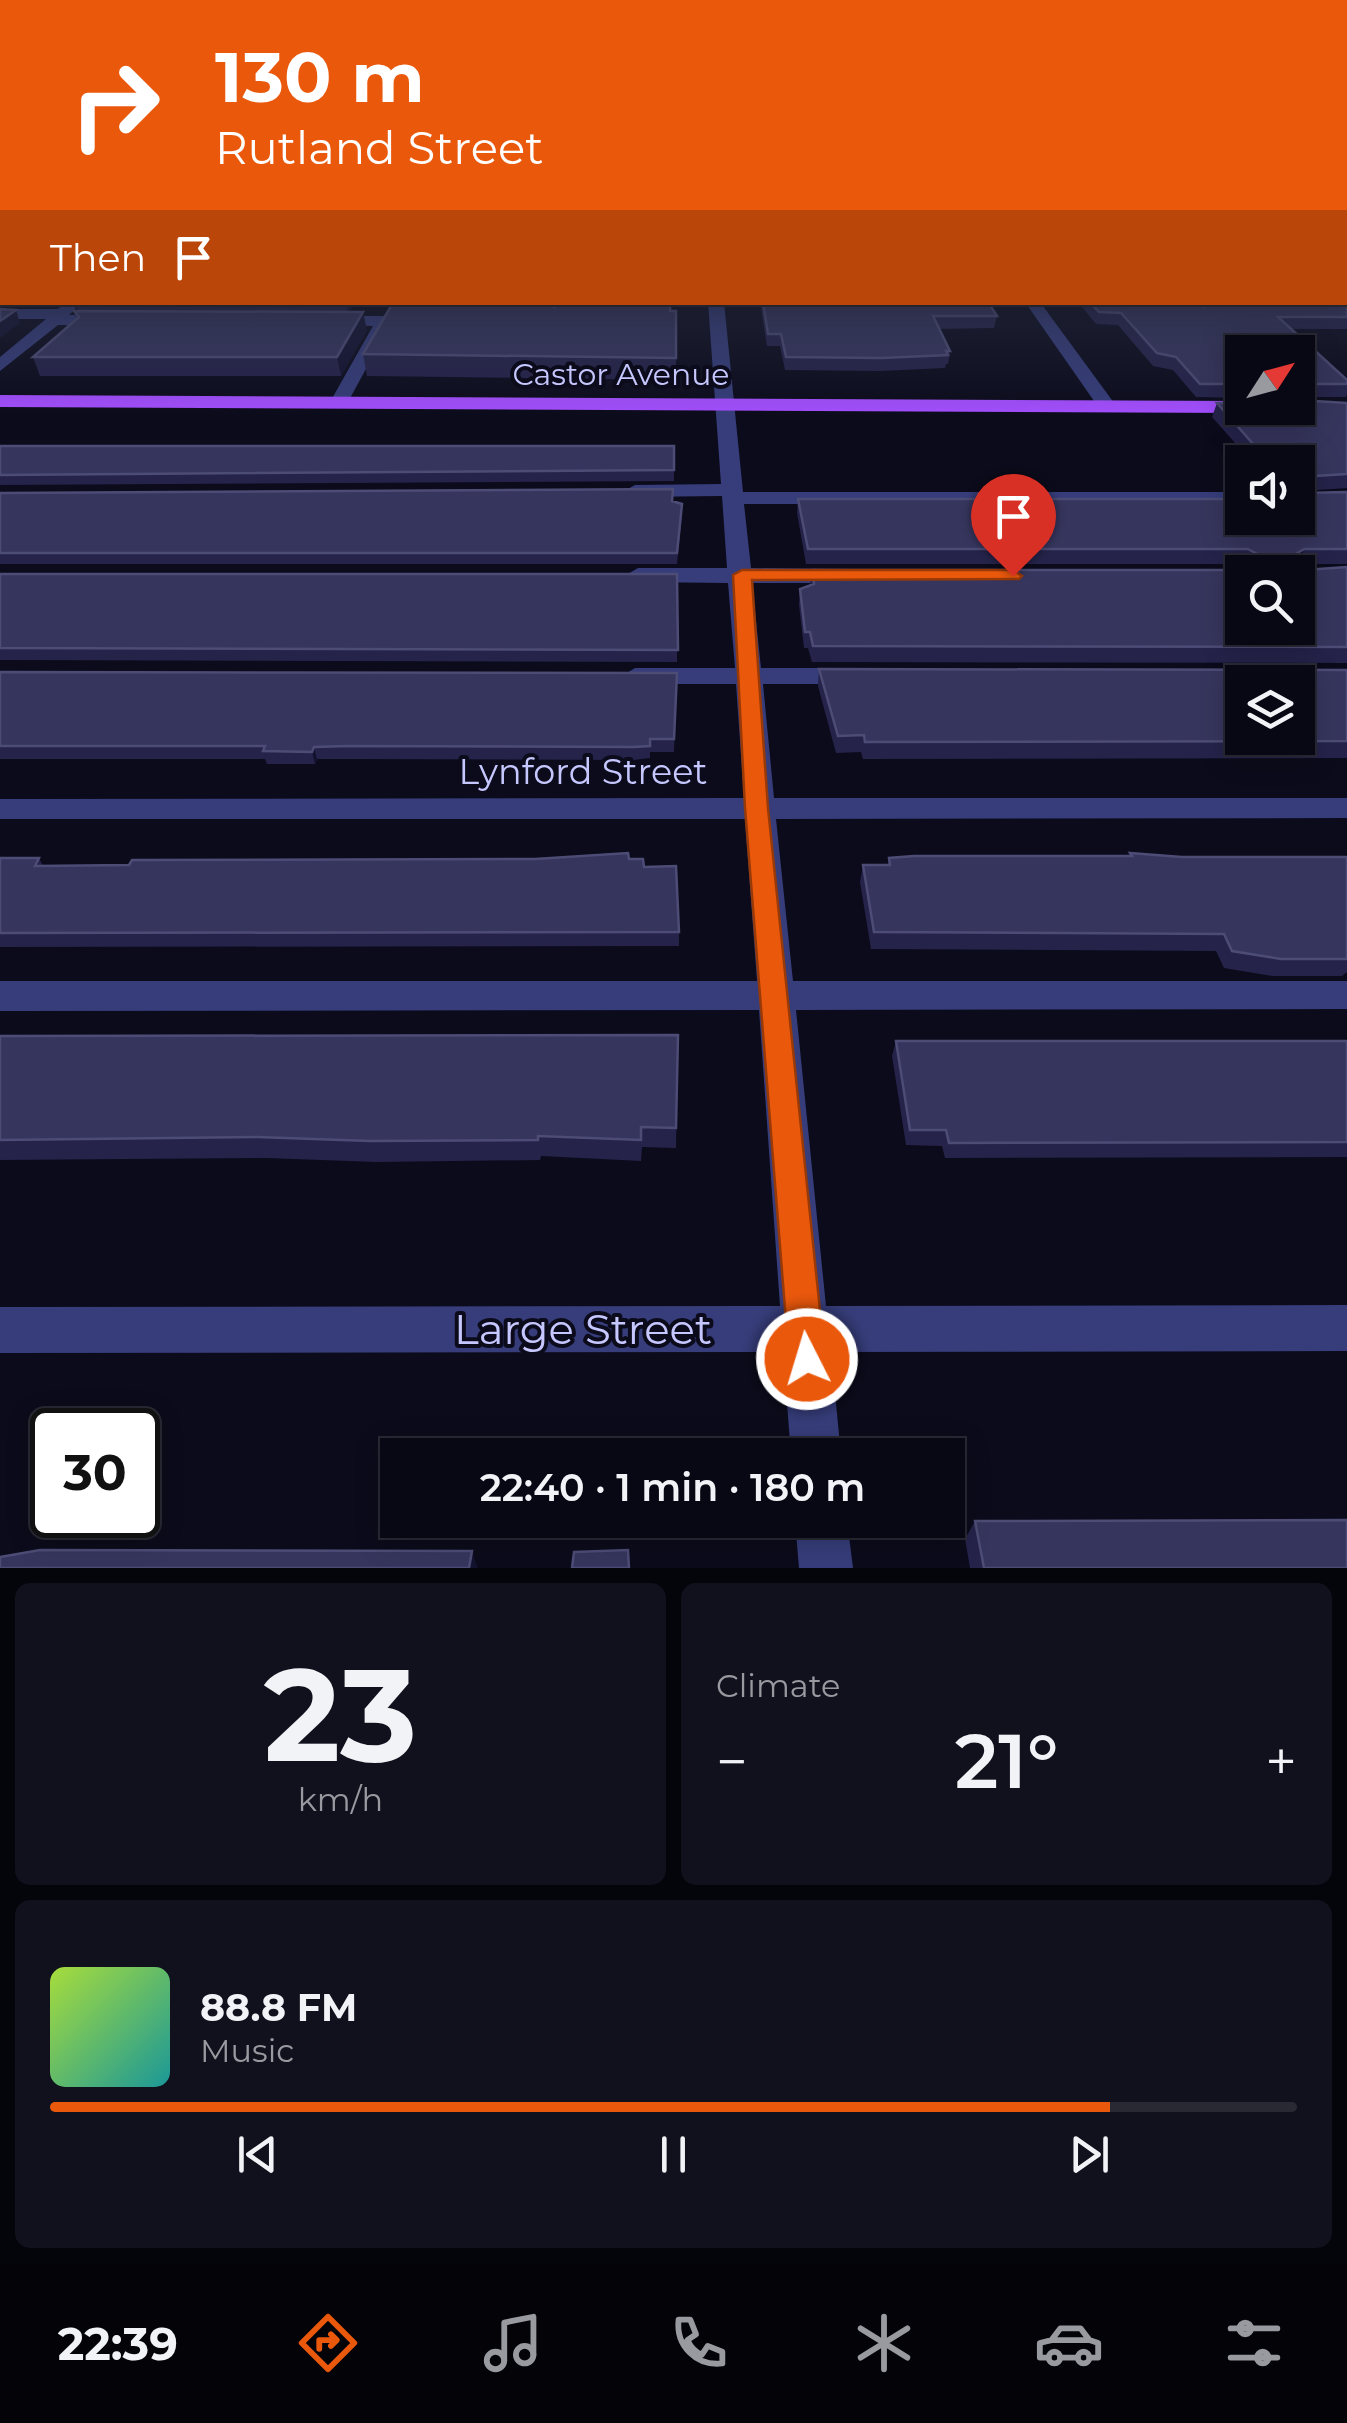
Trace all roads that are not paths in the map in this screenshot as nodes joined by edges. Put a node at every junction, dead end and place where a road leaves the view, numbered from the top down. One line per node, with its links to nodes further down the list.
1 (392, 305): 8 (street)
2 (716, 305): 12 (street)
3 (1034, 305): 13 (street)
4 (63, 312): 5 (street); 6 (street); 9 (street)
5 (0, 314)
6 (131, 320)
7 (306, 321): 8 (street)
8 (384, 321): 11 (street)
9 (0, 366)
10 (0, 401): 11 (main road, Castor Avenue)
11 (339, 402): 12 (main road, Castor Avenue)
12 (724, 404): 13 (main road, Castor Avenue); 16 (street)
13 (1108, 407): 14 (main road, Castor Avenue)
14 (1225, 407)
15 (604, 491): 16 (street)
16 (732, 494): 17 (street); 19 (street)
17 (1225, 498)
18 (606, 575): 19 (street)
19 (742, 575): 20 (street); 23 (street)
20 (883, 576)
21 (608, 676): 23 (street)
22 (895, 676): 23 (street)
23 (748, 677): 24 (street)
24 (757, 808): 25 (street, Lynford Street); 26 (street, Lynford Street); 29 (street)
25 (1347, 808)
26 (0, 809)
27 (1347, 995): 29 (street)
28 (0, 996): 29 (street)
29 (776, 996): 30 (street)
30 (804, 1328): 31 (street, Large Street); 32 (street, Large Street); 33 (street)
31 (1347, 1328)
32 (0, 1330)
33 (814, 1438)
34 (823, 1538): 35 (street)
35 (826, 1568)

